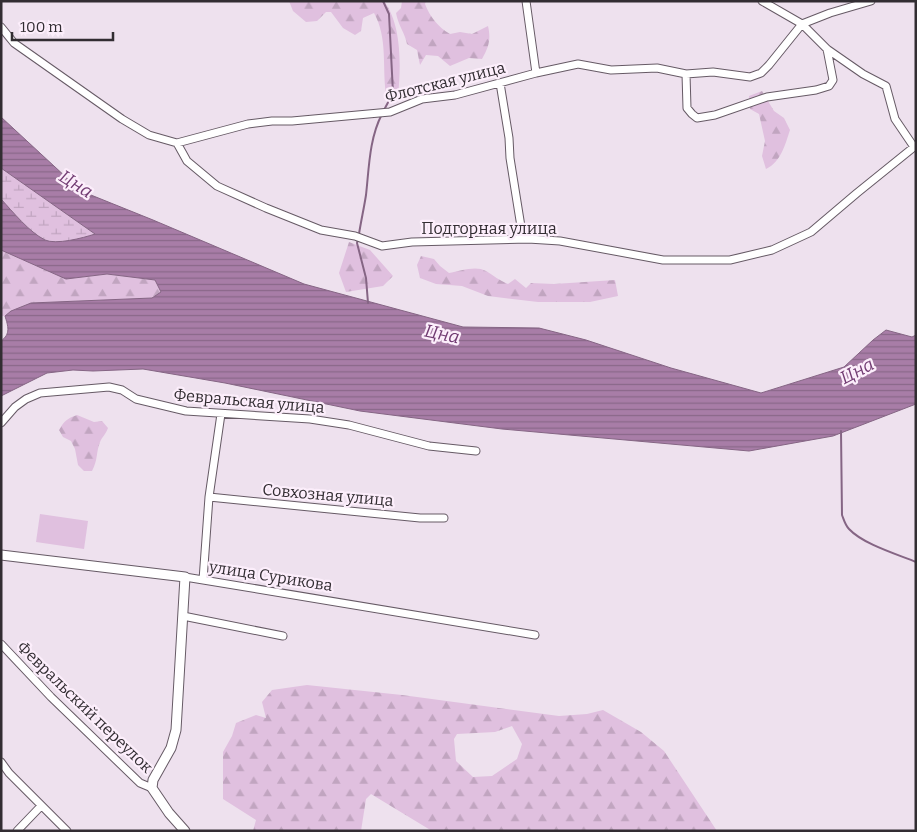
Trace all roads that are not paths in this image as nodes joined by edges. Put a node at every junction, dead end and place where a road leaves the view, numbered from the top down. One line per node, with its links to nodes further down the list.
1 (526, 1): 7 (street)
2 (762, 1): 4 (street)
3 (871, 1): 4 (street)
4 (802, 24): 6 (street); 8 (street, Флотская улица)
5 (1, 27): 10 (street)
6 (828, 49): 8 (street); 11 (street, Подгорная улица)
7 (536, 73): 8 (street, Флотская улица); 9 (street, Флотская улица)
8 (686, 74)
9 (500, 83): 10 (street, Флотская улица); 11 (street)
10 (177, 143): 11 (street, Подгорная улица)
11 (523, 239)
12 (222, 414): 13 (street, Февральская улица); 14 (street, Февральская улица); 15 (street)
13 (1, 423)
14 (476, 452)
15 (209, 497): 16 (street, Совхозная улица); 19 (street)
16 (444, 518)
17 (1, 555): 18 (street, улица Сурикова)
18 (185, 577): 19 (street, улица Сурикова); 20 (street)
19 (203, 580): 21 (street, улица Сурикова)
20 (183, 616): 22 (street); 25 (street)
21 (535, 635)
22 (283, 636)
23 (1, 644): 25 (street, Февральский переулок)
24 (1, 762): 26 (street)
25 (152, 788): 29 (street)
26 (41, 806): 27 (street); 28 (street)
27 (17, 831)
28 (67, 831)
29 (185, 831)

